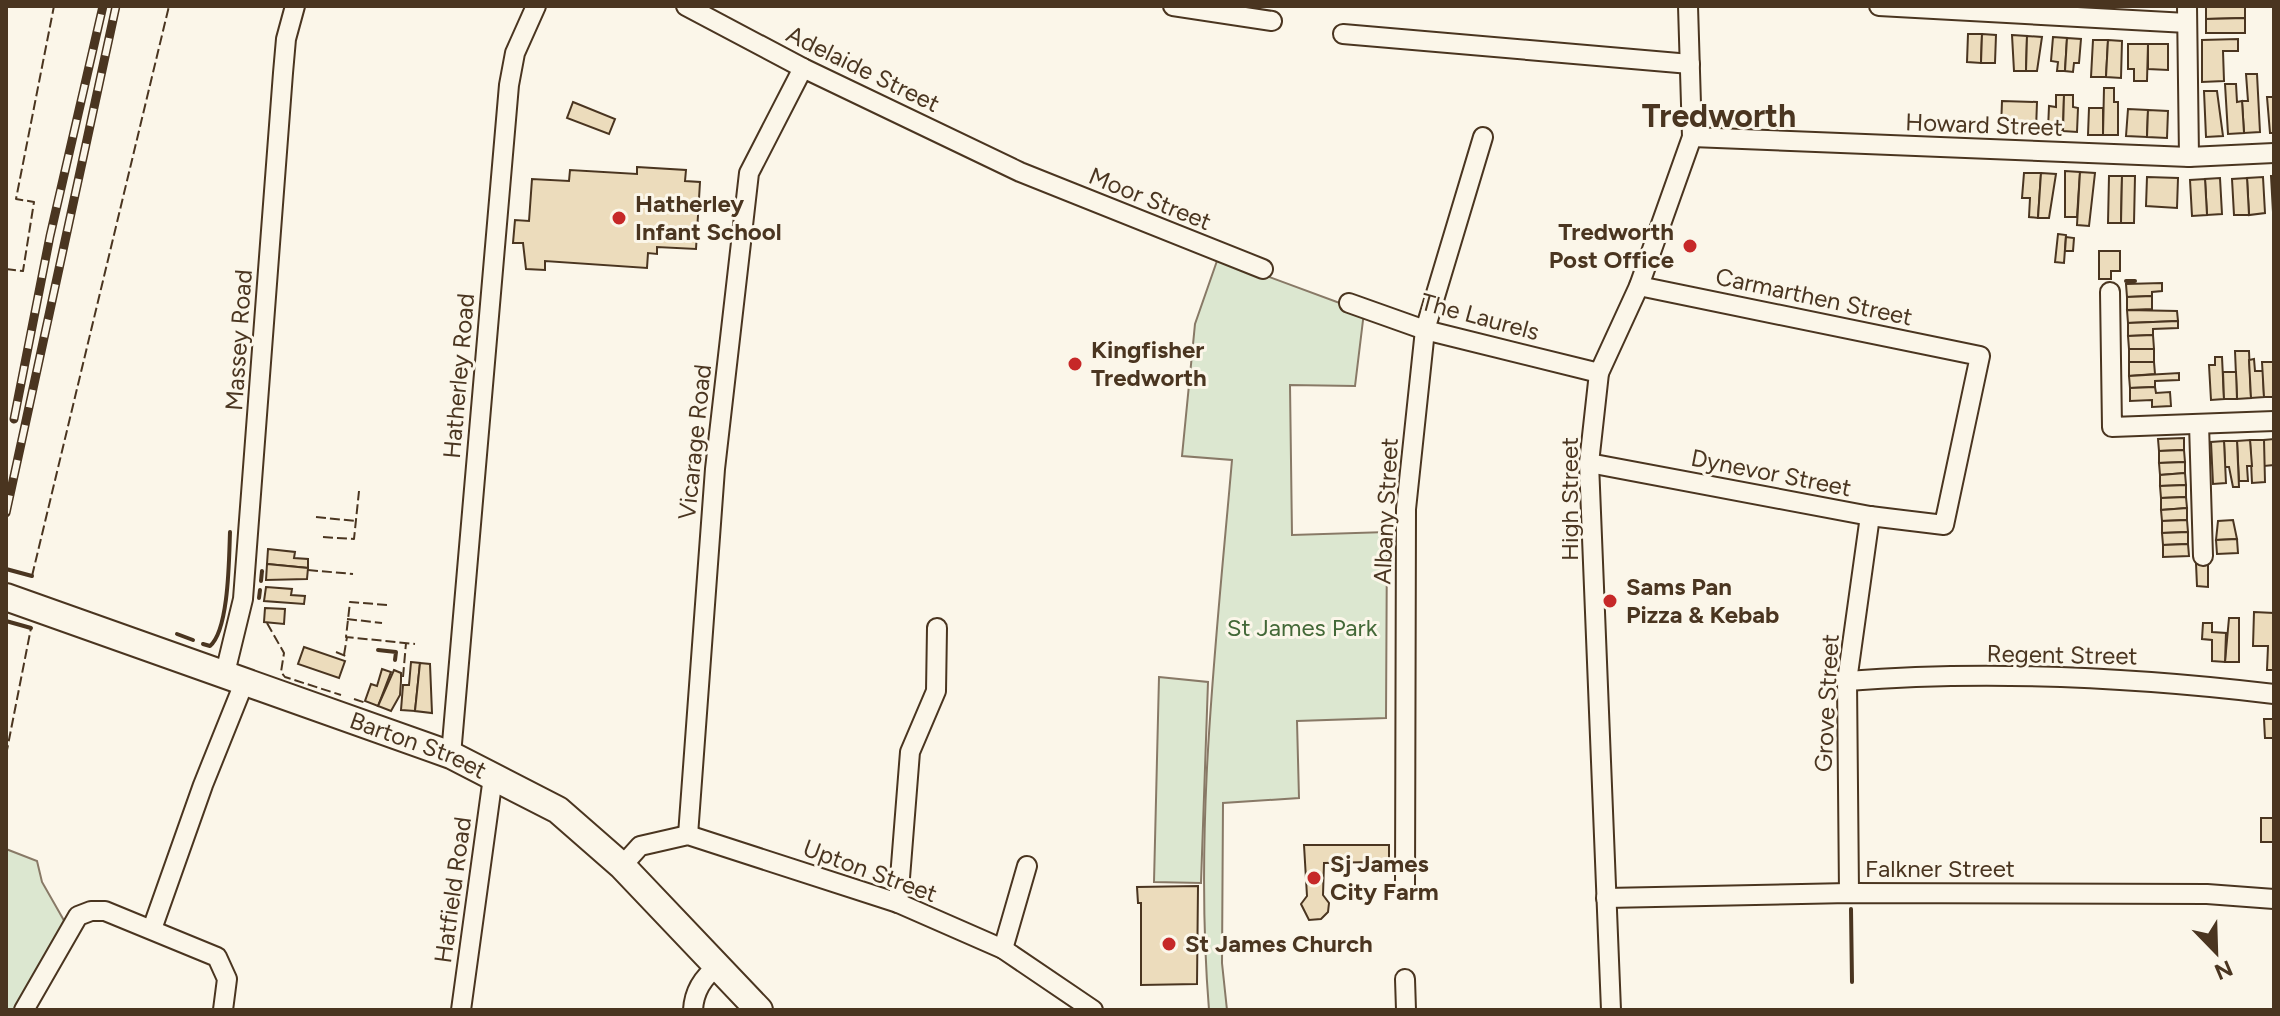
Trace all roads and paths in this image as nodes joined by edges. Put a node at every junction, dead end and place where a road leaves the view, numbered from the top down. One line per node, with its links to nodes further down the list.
1 (295, 6): 31 (street, Massey Road)
2 (536, 6): 34 (street, Hatherley Road)
3 (686, 6): 11 (street, Adelaide Street)
4 (1173, 6): 8 (street)
5 (1688, 6): 10 (street, High Street)
6 (1879, 6): 7 (street)
7 (2187, 14): 15 (street)
8 (1272, 21)
9 (1343, 34): 10 (street)
10 (1690, 64): 13 (street, High Street)
11 (803, 68): 16 (street, Adelaide Street); 36 (street, Vicarage Road)
12 (1483, 137): 21 (street, Albany Street)
13 (1692, 137): 15 (street, Howard Street); 18 (street, High Street)
14 (2274, 153): 15 (street, Howard Street)
15 (2189, 157)
16 (1020, 172): 17 (street, Moor Street)
17 (1263, 269)
18 (1639, 286): 22 (street, High Street); 27 (street, Carmarthen Street)
19 (2110, 292): 24 (street)
20 (1349, 303): 21 (street, The Laurels)
21 (1425, 330): 22 (street, The Laurels); 39 (street, Albany Street)
22 (1599, 373): 25 (street, High Street)
23 (2274, 421): 24 (street)
24 (2199, 424): 28 (street)
25 (1589, 463): 26 (street, Dynevor Street); 41 (street, High Street)
26 (1870, 516): 27 (street, Dynevor Street); 32 (street, Grove Street)
27 (1944, 525)
28 (2203, 556)
29 (6, 597): 31 (main road, Barton Street)
30 (937, 628): 43 (street)
31 (234, 680): 34 (main road, Barton Street); 44 (street, Massey Road)
32 (1847, 681): 33 (street, Regent Street); 40 (street, Grove Street)
33 (2274, 694)
34 (451, 755): 35 (main road, Barton Street)
35 (493, 777): 37 (main road, Barton Street); 50 (street, Hatfield Road)
36 (688, 835): 37 (street); 43 (street, Upton Street)
37 (622, 866): 46 (main road, Barton Street)
38 (1027, 866): 45 (street)
39 (1405, 888)
40 (1849, 893): 41 (street, Falkner Street); 42 (street, Falkner Street)
41 (1606, 898): 55 (street, High Street)
42 (2274, 899)
43 (898, 903): 45 (street, Upton Street)
44 (152, 929): 48 (street); 49 (street)
45 (1003, 949): 53 (street, Upton Street)
46 (718, 966): 51 (street); 52 (main road, Barton Street)
47 (1405, 979): 54 (street)
48 (24, 1010)
49 (223, 1010)
50 (461, 1010)
51 (693, 1010)
52 (759, 1010)
53 (1093, 1010)
54 (1406, 1010)
55 (1611, 1010)

